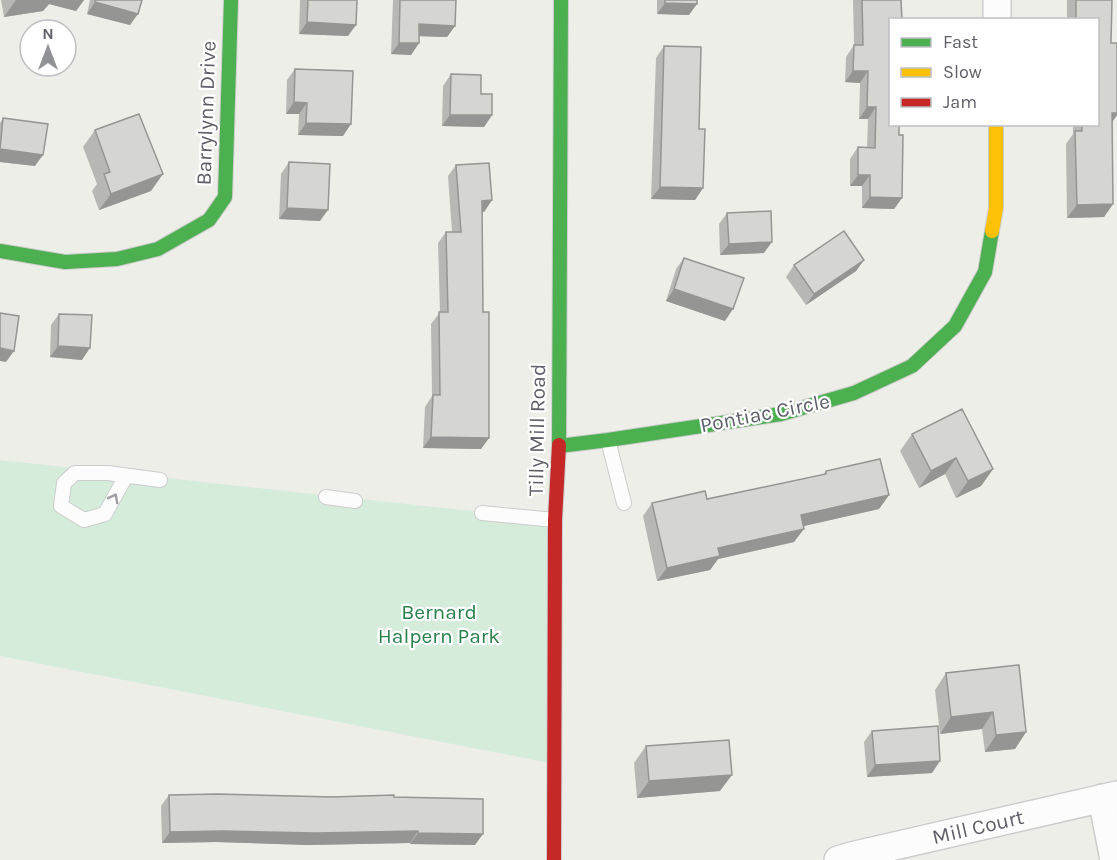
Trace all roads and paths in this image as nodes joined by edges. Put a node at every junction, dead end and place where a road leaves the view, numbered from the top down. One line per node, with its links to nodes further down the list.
1 (231, 0): 6 (street, Barrylynn Drive)
2 (561, 0): 8 (street, Tilly Mill Road)
3 (997, 0): 4 (street)
4 (997, 18)
5 (996, 126): 7 (street, Pontiac Circle)
6 (0, 251)
7 (608, 440): 8 (street, Pontiac Circle); 13 (lane)
8 (559, 446): 15 (street, Tilly Mill Road)
9 (126, 476): 9 (lane, one-way to 9); 10 (lane)
10 (160, 480)
11 (326, 497): 12 (lane)
12 (356, 501)
13 (624, 503)
14 (482, 513): 15 (lane)
15 (555, 520): 17 (street, Tilly Mill Road)
16 (1110, 796): 18 (street, Mill Court); 19 (street)
17 (554, 860)
18 (838, 860)
19 (1114, 860)

